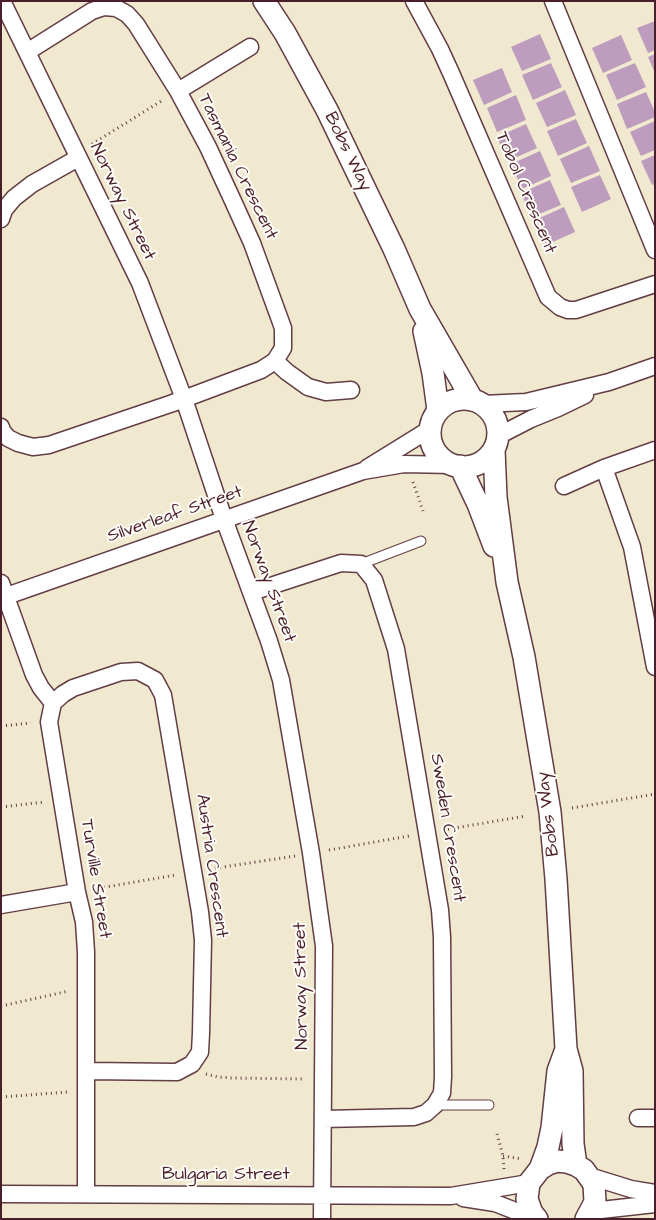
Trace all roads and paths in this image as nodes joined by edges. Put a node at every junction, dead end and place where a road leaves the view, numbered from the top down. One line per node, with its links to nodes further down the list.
1 (2, 1): 6 (street, Norway Street)
2 (264, 1): 12 (street, Bobs Way)
3 (414, 1): 11 (street, Tobol Crescent)
4 (556, 2): 10 (street)
5 (250, 47): 7 (street)
6 (27, 52): 7 (street, Tasmania Crescent); 8 (street, Norway Street)
7 (174, 93): 8 (path); 13 (street, Tasmania Crescent)
8 (82, 153): 9 (street); 17 (street, Norway Street)
9 (1, 219)
10 (655, 250)
11 (655, 284)
12 (420, 309): 18 (street, Bobs Way); 19 (street, Bobs Way)
13 (275, 362): 16 (street); 17 (street)
14 (655, 366): 15 (street)
15 (609, 382): 18 (street); 21 (street)
16 (351, 390)
17 (184, 399): 20 (street); 29 (street, Norway Street)
18 (477, 402): 19 (street); 21 (street)
19 (434, 420): 23 (street); 25 (street)
20 (2, 432)
21 (496, 443): 23 (street); 32 (street, Bobs Way)
22 (655, 450): 24 (street)
23 (457, 466): 25 (street); 32 (street, Bobs Way)
24 (604, 468): 27 (street); 35 (street)
25 (363, 470): 29 (street, Silverleaf Street)
26 (413, 480): 28 (path)
27 (564, 486)
28 (423, 511)
29 (224, 519): 33 (street, Silverleaf Street); 34 (street, Norway Street)
30 (421, 542): 31 (lane)
31 (361, 564): 34 (street); 60 (street, Sweden Crescent)
32 (507, 582): 54 (street, Bobs Way)
33 (3, 592): 36 (street)
34 (252, 592): 57 (street, Norway Street)
35 (655, 667)
36 (53, 703): 37 (street, Turville Street); 55 (street, Austria Crescent)
37 (49, 722): 38 (path); 40 (street, Turville Street)
38 (1, 726)
39 (655, 794): 42 (path)
40 (63, 800): 41 (path); 50 (street, Turville Street)
41 (1, 807)
42 (572, 808)
43 (526, 816): 44 (path)
44 (437, 831)
45 (411, 835): 46 (path)
46 (321, 851)
47 (301, 855): 48 (path)
48 (203, 871)
49 (184, 874): 50 (path)
50 (83, 891): 51 (street); 52 (street, Turville Street)
51 (1, 905)
52 (86, 987): 53 (path); 56 (street, Turville Street)
53 (1, 1006)
54 (566, 1048): 67 (street, Bobs Way); 68 (street, Bobs Way)
55 (192, 1064): 56 (street); 57 (path)
56 (86, 1071): 58 (street, Turville Street)
57 (323, 1079): 64 (street, Norway Street)
58 (86, 1091): 59 (path); 72 (street, Turville Street)
59 (1, 1097)
60 (436, 1105): 61 (lane); 64 (street)
61 (489, 1105)
62 (638, 1118): 63 (street)
63 (655, 1118)
64 (323, 1119): 73 (street, Norway Street)
65 (497, 1134): 66 (path)
66 (503, 1156): 68 (path); 69 (path)
67 (583, 1170): 68 (street); 70 (street); 76 (street, Bobs Way)
68 (532, 1171): 74 (street, Bulgaria Street); 78 (street)
69 (505, 1178)
70 (655, 1193)
71 (1, 1194): 72 (street, Bulgaria Street)
72 (86, 1194): 73 (street, Bulgaria Street)
73 (322, 1195): 74 (street, Bulgaria Street); 77 (street, Norway Street)
74 (451, 1196): 78 (street, Bulgaria Street)
75 (655, 1204): 76 (street)
76 (589, 1215)
77 (322, 1219)
78 (537, 1219)

